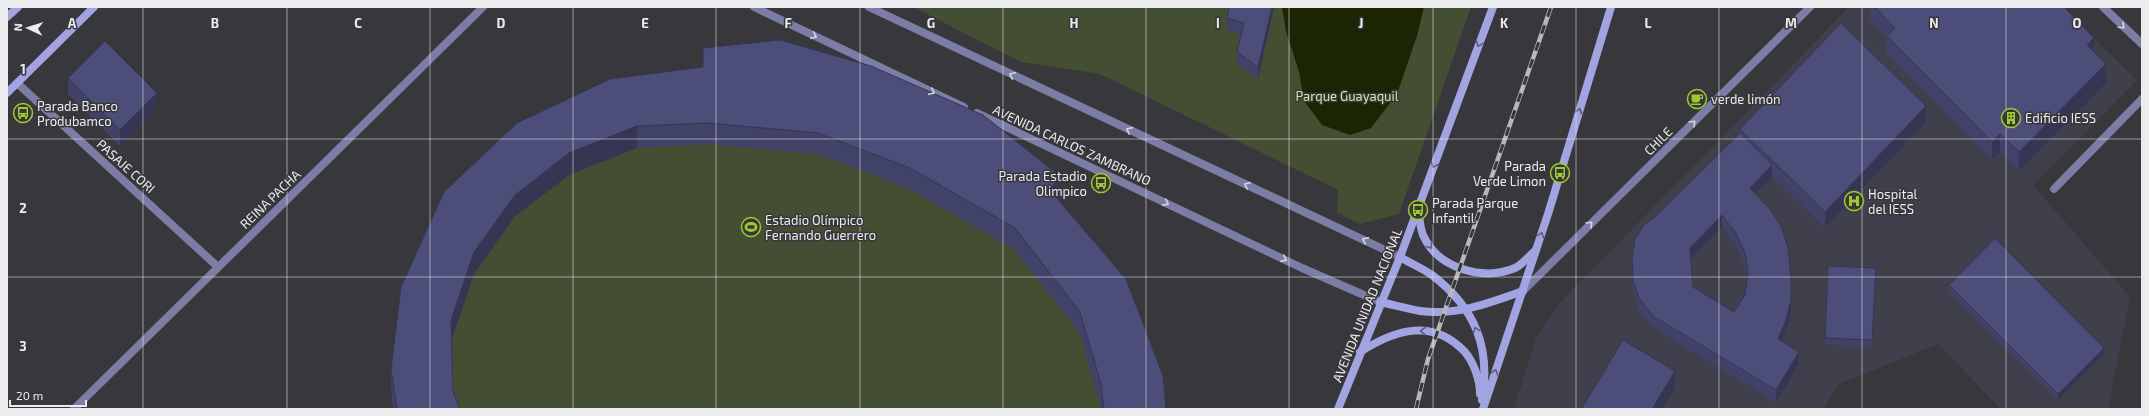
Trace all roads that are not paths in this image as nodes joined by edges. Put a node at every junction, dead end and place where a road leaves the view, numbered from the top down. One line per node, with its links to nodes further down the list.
1 (18, 7): 10 (street)
2 (94, 7): 12 (street)
3 (483, 7): 19 (street, REINA PACHA)
4 (754, 7): 21 (street, AVENIDA CARLOS ZAMBRANO, one-way to 21)
5 (869, 7): 18 (street, one-way to 5)
6 (1493, 7): 16 (street, AVENIDA UNIDAD NACIONAL, one-way to 16)
7 (1611, 7): 17 (street, one-way to 7)
8 (1810, 7): 20 (street, CHILE, one-way to 8)
9 (2103, 7): 11 (street, one-way to 11)
10 (7, 17)
11 (2142, 44)
12 (17, 83): 13 (street); 19 (street, PASAJE CORI)
13 (7, 93)
14 (2142, 99): 15 (street)
15 (2054, 189)
16 (1418, 210): 17 (street, one-way to 17); 18 (street, AVENIDA UNIDAD NACIONAL)
17 (1536, 250): 20 (street)
18 (1400, 257): 21 (street, AVENIDA UNIDAD NACIONAL); 22 (street)
19 (218, 267): 24 (street, REINA PACHA)
20 (1523, 291): 22 (street); 26 (street, one-way to 20)
21 (1380, 302): 22 (street); 23 (street, AVENIDA UNIDAD NACIONAL)
22 (1466, 309): 26 (street, one-way to 22)
23 (1360, 352): 25 (street, AVENIDA UNIDAD NACIONAL); 26 (street, one-way to 23)
24 (74, 409)
25 (1338, 409)
26 (1481, 409)

